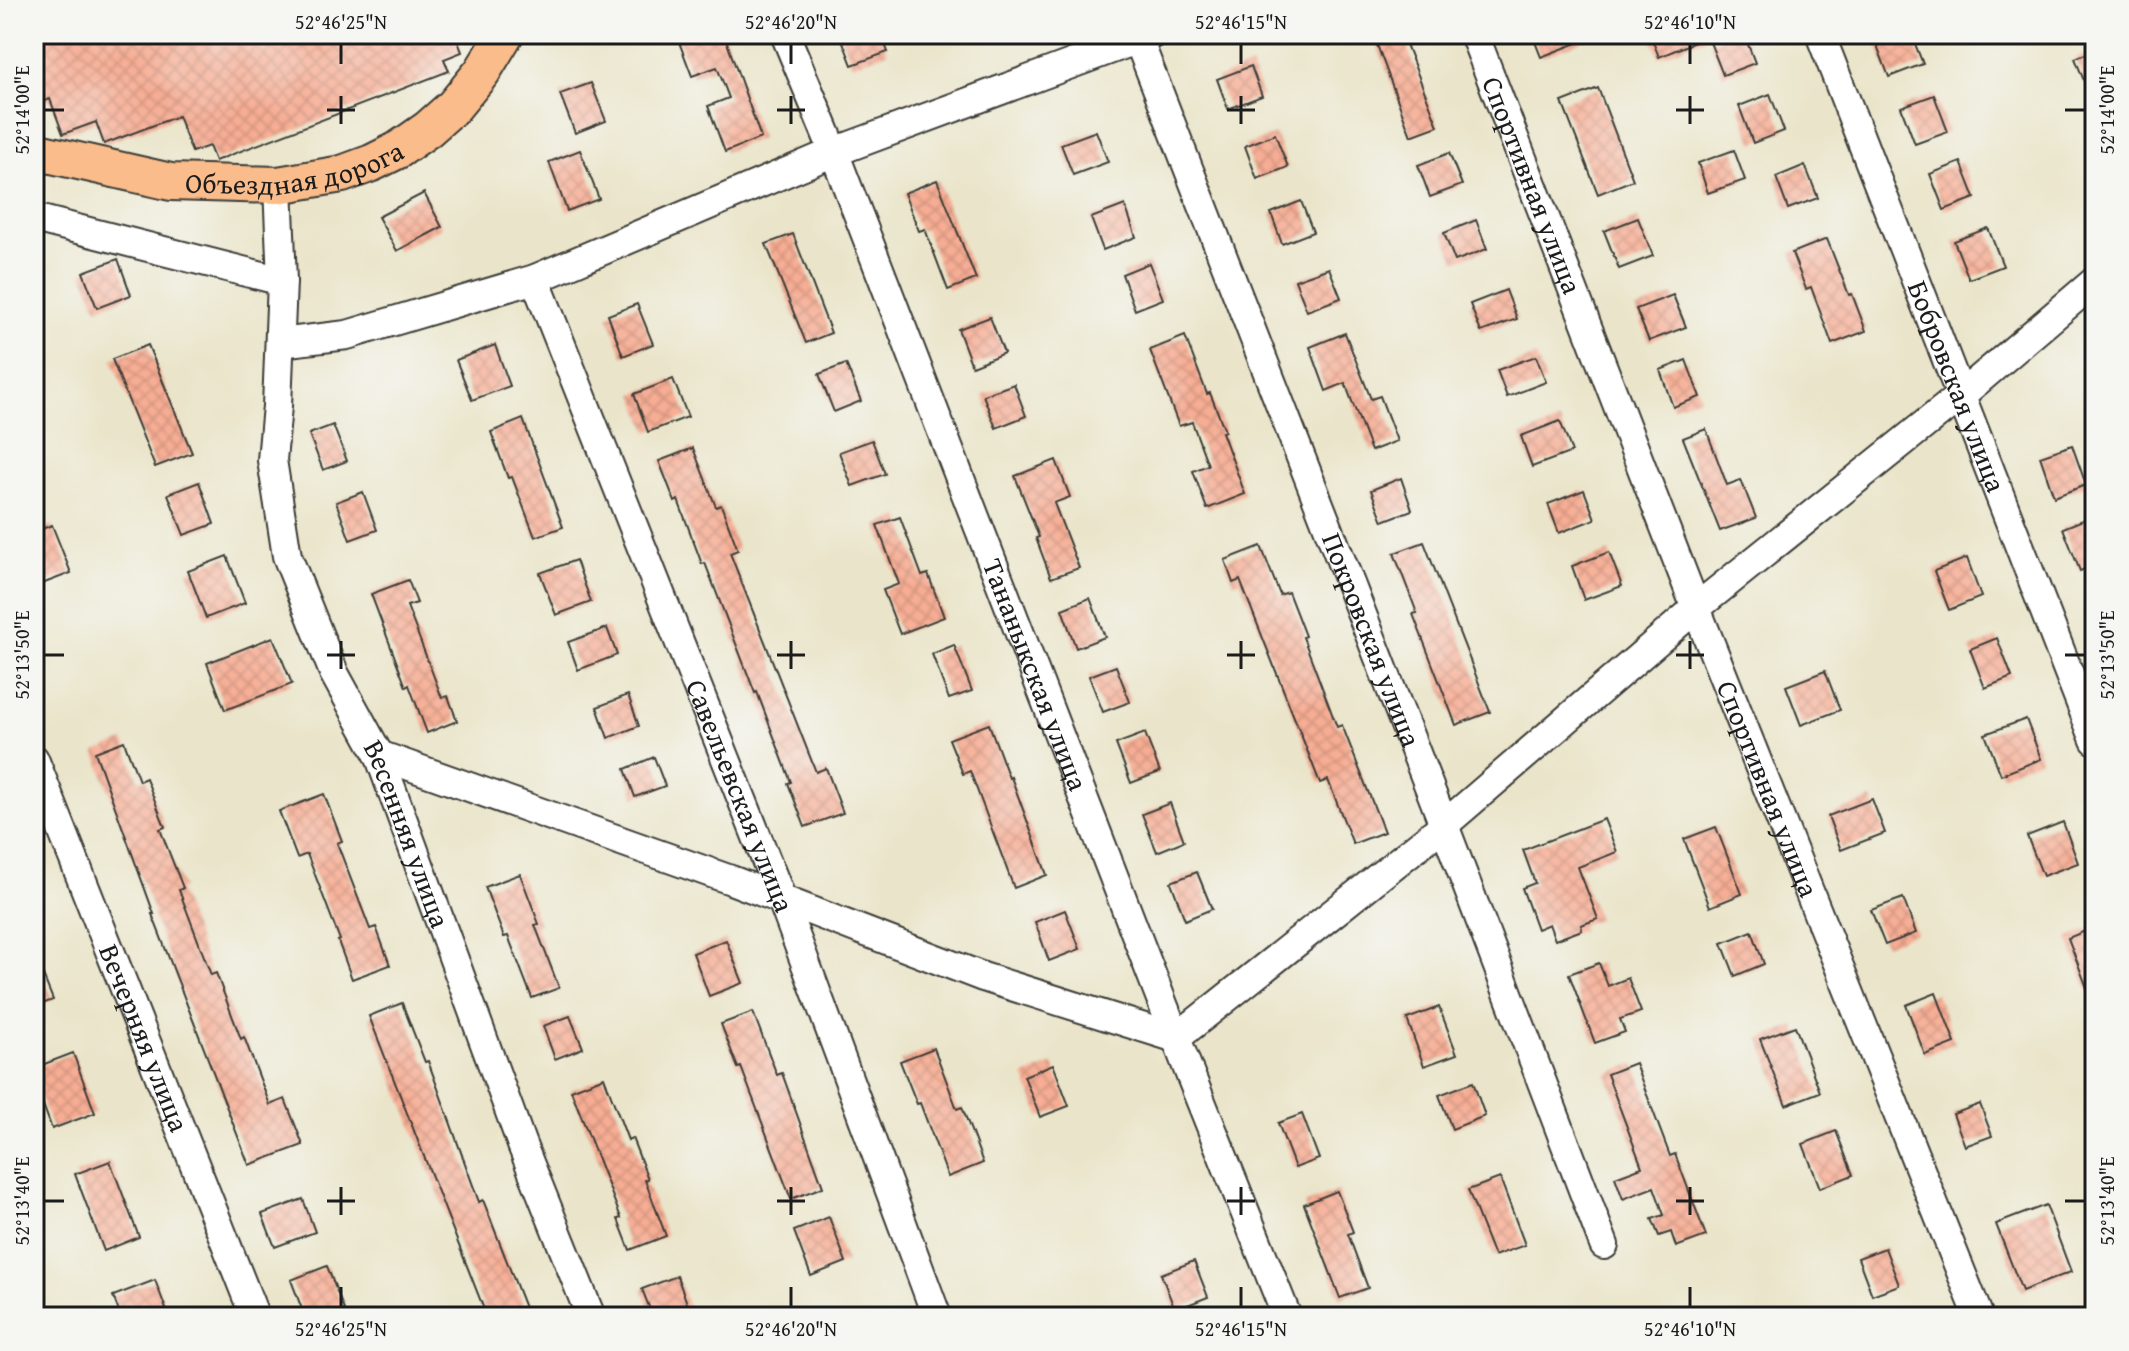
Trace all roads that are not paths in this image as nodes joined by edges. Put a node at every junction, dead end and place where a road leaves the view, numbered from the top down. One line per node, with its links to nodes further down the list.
1 (505, 34): 8 (main road, Объездная дорога)
2 (785, 34): 7 (street, Тананыкская улица)
3 (1474, 34): 15 (street, Спортивная улица)
4 (1820, 34): 14 (street, Бобровская улица)
5 (1142, 36): 7 (street); 19 (street, Покровская улица)
6 (34, 151): 8 (main road, Объездная дорога)
7 (834, 152): 10 (street); 21 (street, Тананыкская улица)
8 (278, 185): 11 (street, Весенняя улица)
9 (34, 218): 11 (street)
10 (535, 279): 13 (street); 20 (street, Савельевская улица)
11 (282, 281): 13 (street, Весенняя улица)
12 (2095, 281): 14 (street)
13 (280, 343): 17 (street, Весенняя улица)
14 (1960, 396): 15 (street); 16 (street, Бобровская улица)
15 (1696, 608): 19 (street); 27 (street, Спортивная улица)
16 (2095, 740)
17 (379, 755): 20 (street); 24 (street, Весенняя улица)
18 (34, 759): 23 (street, Вечерняя улица)
19 (1444, 825): 21 (street); 22 (street, Покровская улица)
20 (782, 900): 21 (street); 25 (street, Савельевская улица)
21 (1176, 1038): 26 (street, Тананыкская улица)
22 (1604, 1245)
23 (255, 1317)
24 (591, 1317)
25 (937, 1317)
26 (1287, 1317)
27 (1979, 1317)

